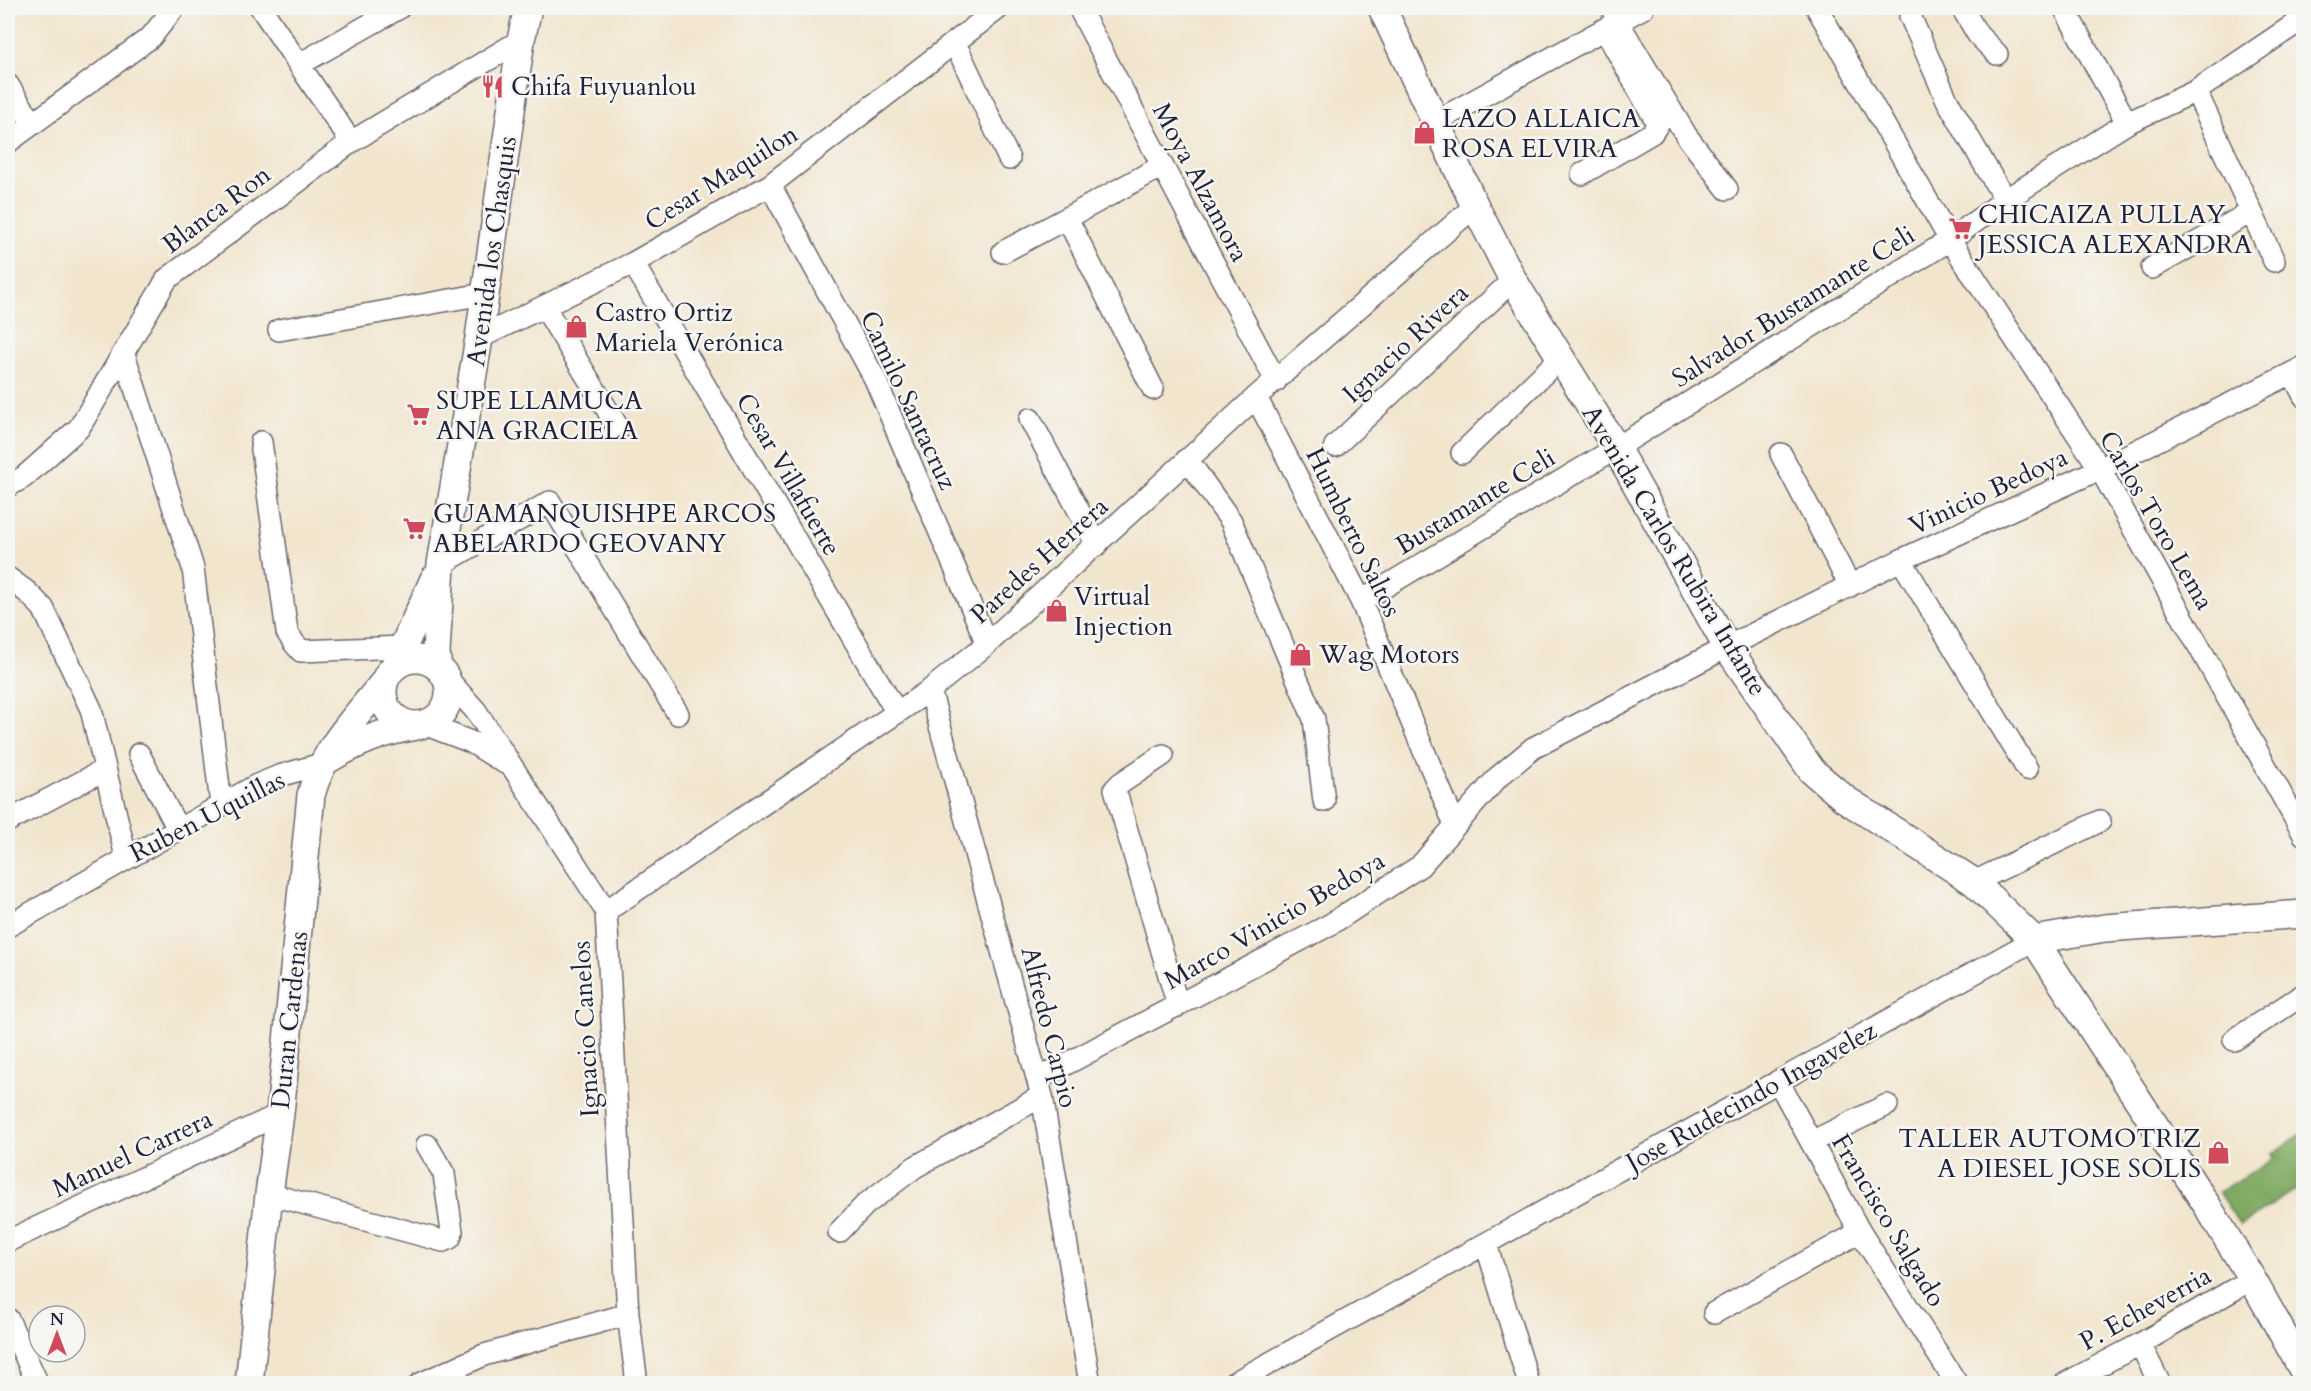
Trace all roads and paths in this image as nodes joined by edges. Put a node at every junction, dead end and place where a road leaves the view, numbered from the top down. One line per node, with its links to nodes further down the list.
1 (174, 8): 23 (street)
2 (261, 8): 18 (street)
3 (399, 8): 18 (street)
4 (528, 8): 15 (street, Avenida los Chasquis)
5 (999, 8): 16 (street, Cesar Maquilon)
6 (1079, 8): 27 (street, Moya Alzamora)
7 (1382, 8): 21 (street, Avenida Carlos Rubira Infante)
8 (1643, 8): 14 (street)
9 (1817, 8): 35 (street, Carlos Toro Lema)
10 (1962, 8): 17 (street)
11 (2064, 8): 22 (street)
12 (1910, 16): 31 (street)
13 (2297, 16): 20 (street, Salvador Bustamante Celi)
14 (1612, 20): 21 (street); 28 (street); 30 (street)
15 (521, 40): 25 (street, Blanca Ron); 41 (street, Avenida los Chasquis)
16 (955, 43): 26 (street); 29 (street, Cesar Maquilon)
17 (1996, 54)
18 (300, 64): 25 (street)
19 (8, 85): 23 (street)
20 (2196, 91): 22 (street, Salvador Bustamante Celi); 33 (street)
21 (1435, 122): 32 (street, Avenida Carlos Rubira Infante)
22 (2127, 123): 31 (street, Salvador Bustamante Celi)
23 (33, 124): 24 (street)
24 (8, 142)
25 (351, 142): 45 (street, Blanca Ron)
26 (1009, 159)
27 (1162, 166): 34 (street); 48 (street, Moya Alzamora)
28 (1582, 174)
29 (770, 185): 38 (street, Cesar Maquilon); 68 (street, Camilo Santacruz)
30 (1727, 189)
31 (2005, 200): 35 (street, Salvador Bustamante Celi)
32 (1474, 206): 40 (street, Avenida Carlos Rubira Infante); 48 (street, Paredes Herrera)
33 (2251, 212): 37 (street); 39 (street)
34 (1067, 218): 36 (street); 49 (street)
35 (1950, 240): 56 (street, Salvador Bustamante Celi); 60 (street, Carlos Toro Lema)
36 (1003, 252)
37 (2274, 261)
38 (633, 263): 42 (street, Cesar Maquilon); 73 (street, Cesar Villafuerte)
39 (2152, 268)
40 (1513, 280): 46 (street, Avenida Carlos Rubira Infante); 55 (street, Ignacio Rivera)
41 (484, 294): 43 (street); 44 (street, Avenida los Chasquis)
42 (545, 308): 44 (street, Cesar Maquilon); 53 (street)
43 (279, 330)
44 (479, 338): 64 (street, Avenida los Chasquis)
45 (124, 354): 61 (street, Blanca Ron); 83 (street)
46 (1560, 358): 56 (street, Avenida Carlos Rubira Infante); 57 (street)
47 (2298, 370): 50 (street); 60 (street, Vinicio Bedoya)
48 (1276, 381): 51 (street, Paredes Herrera)
49 (1153, 389)
50 (2304, 396)
51 (1256, 397): 59 (street, Paredes Herrera); 67 (street, Humberto Saltos)
52 (1030, 419): 62 (street)
53 (619, 429)
54 (261, 442): 70 (street)
55 (1335, 446)
56 (1616, 448): 67 (street, Bustamante Celi); 69 (street, Avenida Carlos Rubira Infante)
57 (1462, 453)
58 (1781, 454): 66 (street)
59 (1187, 459): 62 (street, Paredes Herrera); 82 (street)
60 (2100, 469): 63 (street, Vinicio Bedoya); 88 (street, Carlos Toro Lema)
61 (8, 486)
62 (1097, 545): 68 (street, Paredes Herrera)
63 (1901, 561): 66 (street, Vinicio Bedoya); 80 (street)
64 (441, 564): 70 (street, Avenida los Chasquis); 71 (street, Avenida los Chasquis); 74 (street)
65 (8, 578): 81 (street)
66 (1850, 586): 69 (street, Vinicio Bedoya)
67 (1361, 601): 86 (street, Humberto Saltos)
68 (987, 644): 72 (street, Paredes Herrera)
69 (1727, 647): 86 (street, Marco Vinicio Bedoya); 90 (street, Avenida Carlos Rubira Infante)
70 (393, 665): 71 (street); 75 (street); 78 (street)
71 (441, 672): 75 (street); 79 (street, Ignacio Canelos)
72 (930, 690): 73 (street, Paredes Herrera); 99 (street, Alfredo Carpio)
73 (897, 713): 91 (street, Paredes Herrera)
74 (678, 714)
75 (422, 725): 78 (street); 79 (street, Ignacio Canelos)
76 (139, 754): 87 (street)
77 (1163, 755): 96 (street)
78 (321, 764): 83 (street, Ruben Uquillas); 101 (street, Duran Cardenas)
79 (513, 769): 91 (street, Ignacio Canelos)
80 (2027, 769)
81 (104, 770): 84 (street); 89 (street)
82 (1324, 801)
83 (221, 805): 87 (street, Ruben Uquillas)
84 (8, 821)
85 (2100, 821): 90 (street)
86 (1455, 825): 96 (street, Marco Vinicio Bedoya)
87 (178, 829): 89 (street, Ruben Uquillas)
88 (2304, 835)
89 (126, 857): 93 (street, Ruben Uquillas)
90 (1974, 882): 94 (street, Avenida Carlos Rubira Infante)
91 (606, 911): 111 (street, Ignacio Canelos)
92 (2304, 914): 94 (street, Jose Rudecindo Ingavelez)
93 (8, 926)
94 (2034, 940): 98 (street, Jose Rudecindo Ingavelez); 109 (street, Avenida Carlos Rubira Infante)
95 (2304, 994): 97 (street)
96 (1178, 1006): 99 (street, Marco Vinicio Bedoya)
97 (2234, 1040)
98 (1778, 1081): 102 (street, Francisco Salgado); 108 (street, Jose Rudecindo Ingavelez)
99 (1040, 1088): 105 (street, Marco Vinicio Bedoya); 119 (street, Alfredo Carpio)
100 (1887, 1105): 102 (street)
101 (280, 1114): 104 (street, Duran Cardenas); 107 (street, Manuel Carrera)
102 (1811, 1142): 106 (street, Francisco Salgado)
103 (427, 1145): 104 (street)
104 (269, 1194): 116 (street, Duran Cardenas)
105 (839, 1232)
106 (1860, 1232): 110 (street); 122 (street, Francisco Salgado)
107 (8, 1241)
108 (1486, 1244): 120 (street, Jose Rudecindo Ingavelez); 121 (street)
109 (2252, 1279): 113 (street, P. Echeverria); 114 (street, Avenida Carlos Rubira Infante)
110 (1714, 1313)
111 (628, 1314): 117 (street); 118 (street, Ignacio Canelos)
112 (8, 1319): 115 (street)
113 (2140, 1344): 123 (street, P. Echeverria); 124 (street)
114 (2304, 1372)
115 (38, 1383)
116 (249, 1383)
117 (420, 1383)
118 (637, 1383)
119 (1090, 1383)
120 (1232, 1383)
121 (1529, 1383)
122 (1957, 1383)
123 (2064, 1383)
124 (2160, 1383)

